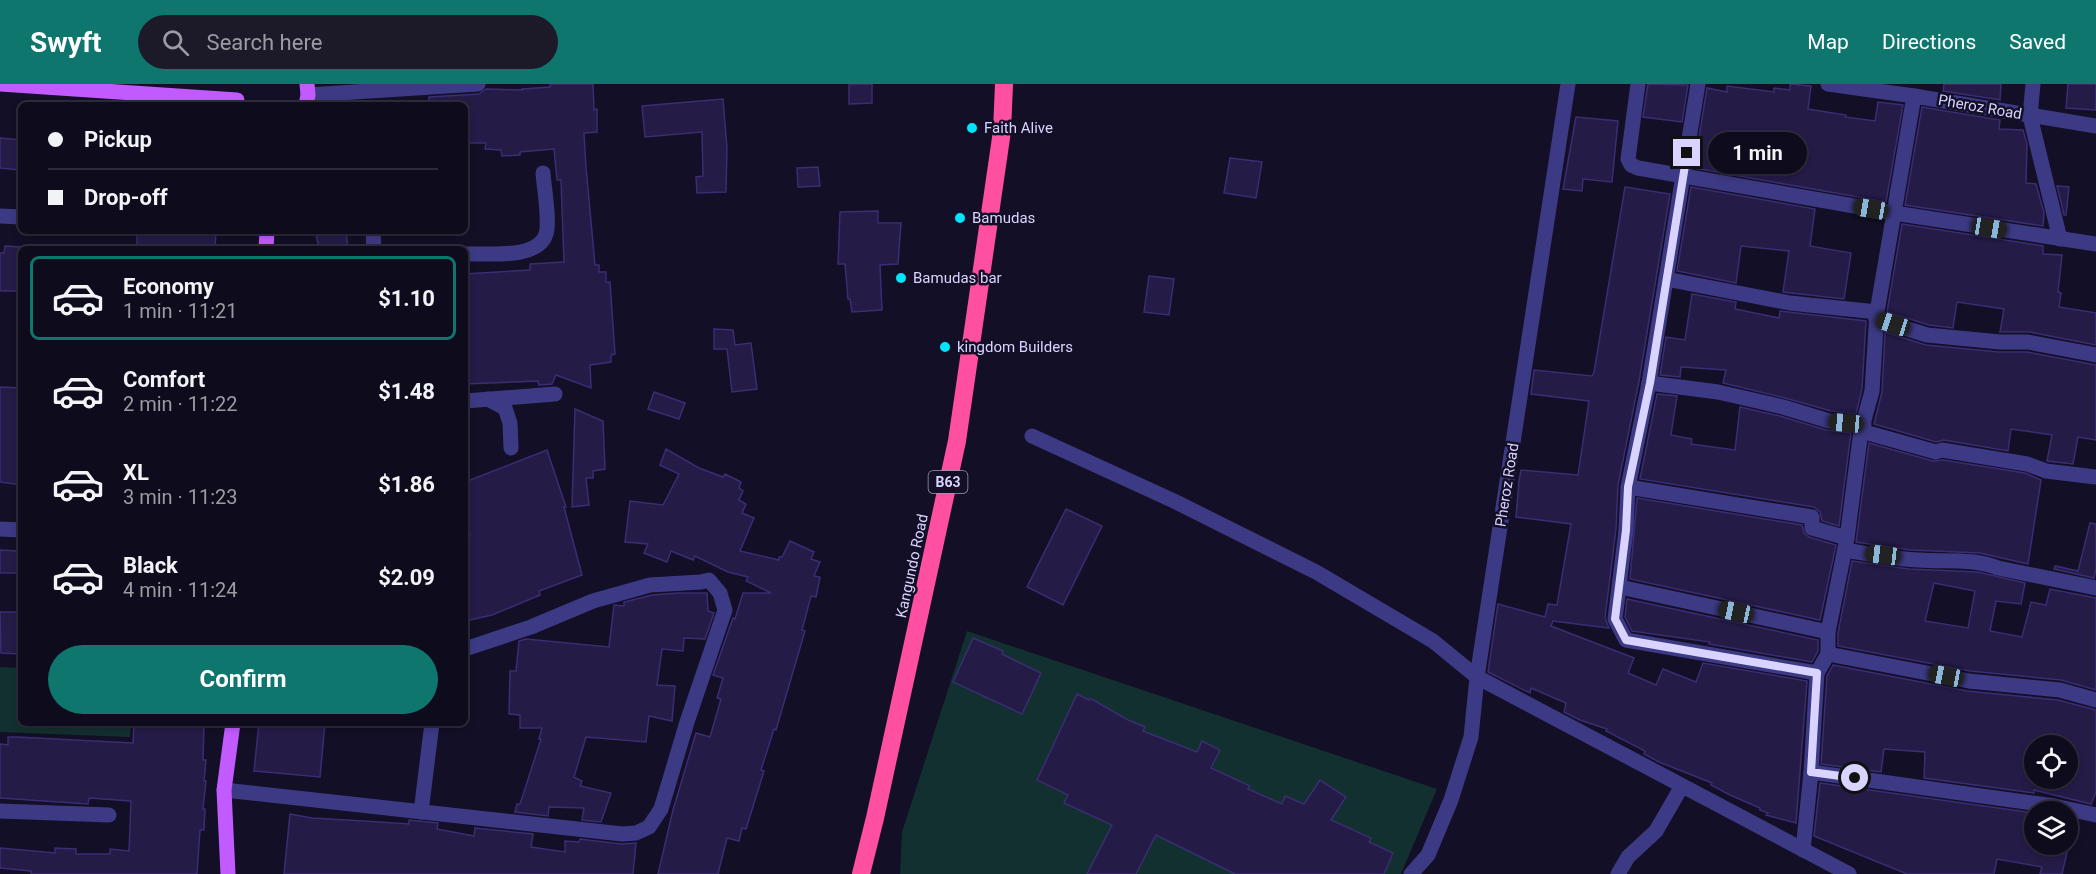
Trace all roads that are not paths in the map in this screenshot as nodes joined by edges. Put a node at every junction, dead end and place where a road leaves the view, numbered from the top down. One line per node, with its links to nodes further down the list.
1 (0, 84): 13 (main road)
2 (238, 84): 14 (main road)
3 (478, 84): 12 (street)
4 (1004, 84): 59 (highway, Kangundo Road / B63)
5 (1568, 84): 46 (street, Pheroz Road)
6 (1638, 84): 18 (street)
7 (1698, 84): 18 (street)
8 (1828, 84): 11 (street, Pheroz Road)
9 (2033, 84): 15 (street)
10 (307, 95): 12 (street)
11 (1914, 96): 15 (street, Pheroz Road); 19 (street)
12 (370, 98)
13 (225, 102)
14 (238, 102)
15 (2030, 116): 16 (street, Pheroz Road); 22 (street)
16 (2096, 126)
17 (543, 173): 24 (street)
18 (1683, 176): 19 (street); 25 (street)
19 (1894, 213): 22 (street); 26 (street)
20 (0, 216): 21 (street)
21 (18, 217)
22 (2060, 239): 23 (street)
23 (2096, 244)
24 (468, 254)
25 (1666, 279): 26 (street); 28 (street)
26 (1877, 315): 27 (street); 32 (street)
27 (2096, 355)
28 (1650, 383): 32 (street); 36 (street)
29 (555, 394): 30 (street)
30 (488, 399): 31 (street); 34 (street)
31 (468, 401)
32 (1862, 428): 35 (street); 39 (street)
33 (1032, 436): 46 (street)
34 (511, 448)
35 (2096, 477)
36 (1628, 487): 39 (street); 40 (street)
37 (0, 528): 38 (street)
38 (18, 530)
39 (1846, 544): 41 (street); 42 (street)
40 (1620, 587): 42 (street); 45 (street)
41 (2096, 588)
42 (1828, 632): 44 (street)
43 (468, 648): 54 (street)
44 (1828, 654): 45 (street); 47 (street)
45 (1817, 673): 50 (street)
46 (1477, 677): 51 (street); 60 (street, Pheroz Road)
47 (2096, 700)
48 (233, 726): 52 (main road)
49 (432, 726): 54 (street)
50 (1811, 772): 56 (street); 57 (street)
51 (1682, 786): 57 (street); 61 (street)
52 (224, 790): 54 (street); 58 (main road)
53 (0, 811): 55 (street)
54 (421, 812)
55 (109, 815)
56 (2096, 816)
57 (1803, 850): 62 (street)
58 (228, 874)
59 (861, 874)
60 (1411, 874)
61 (1618, 874)
62 (1849, 874)

